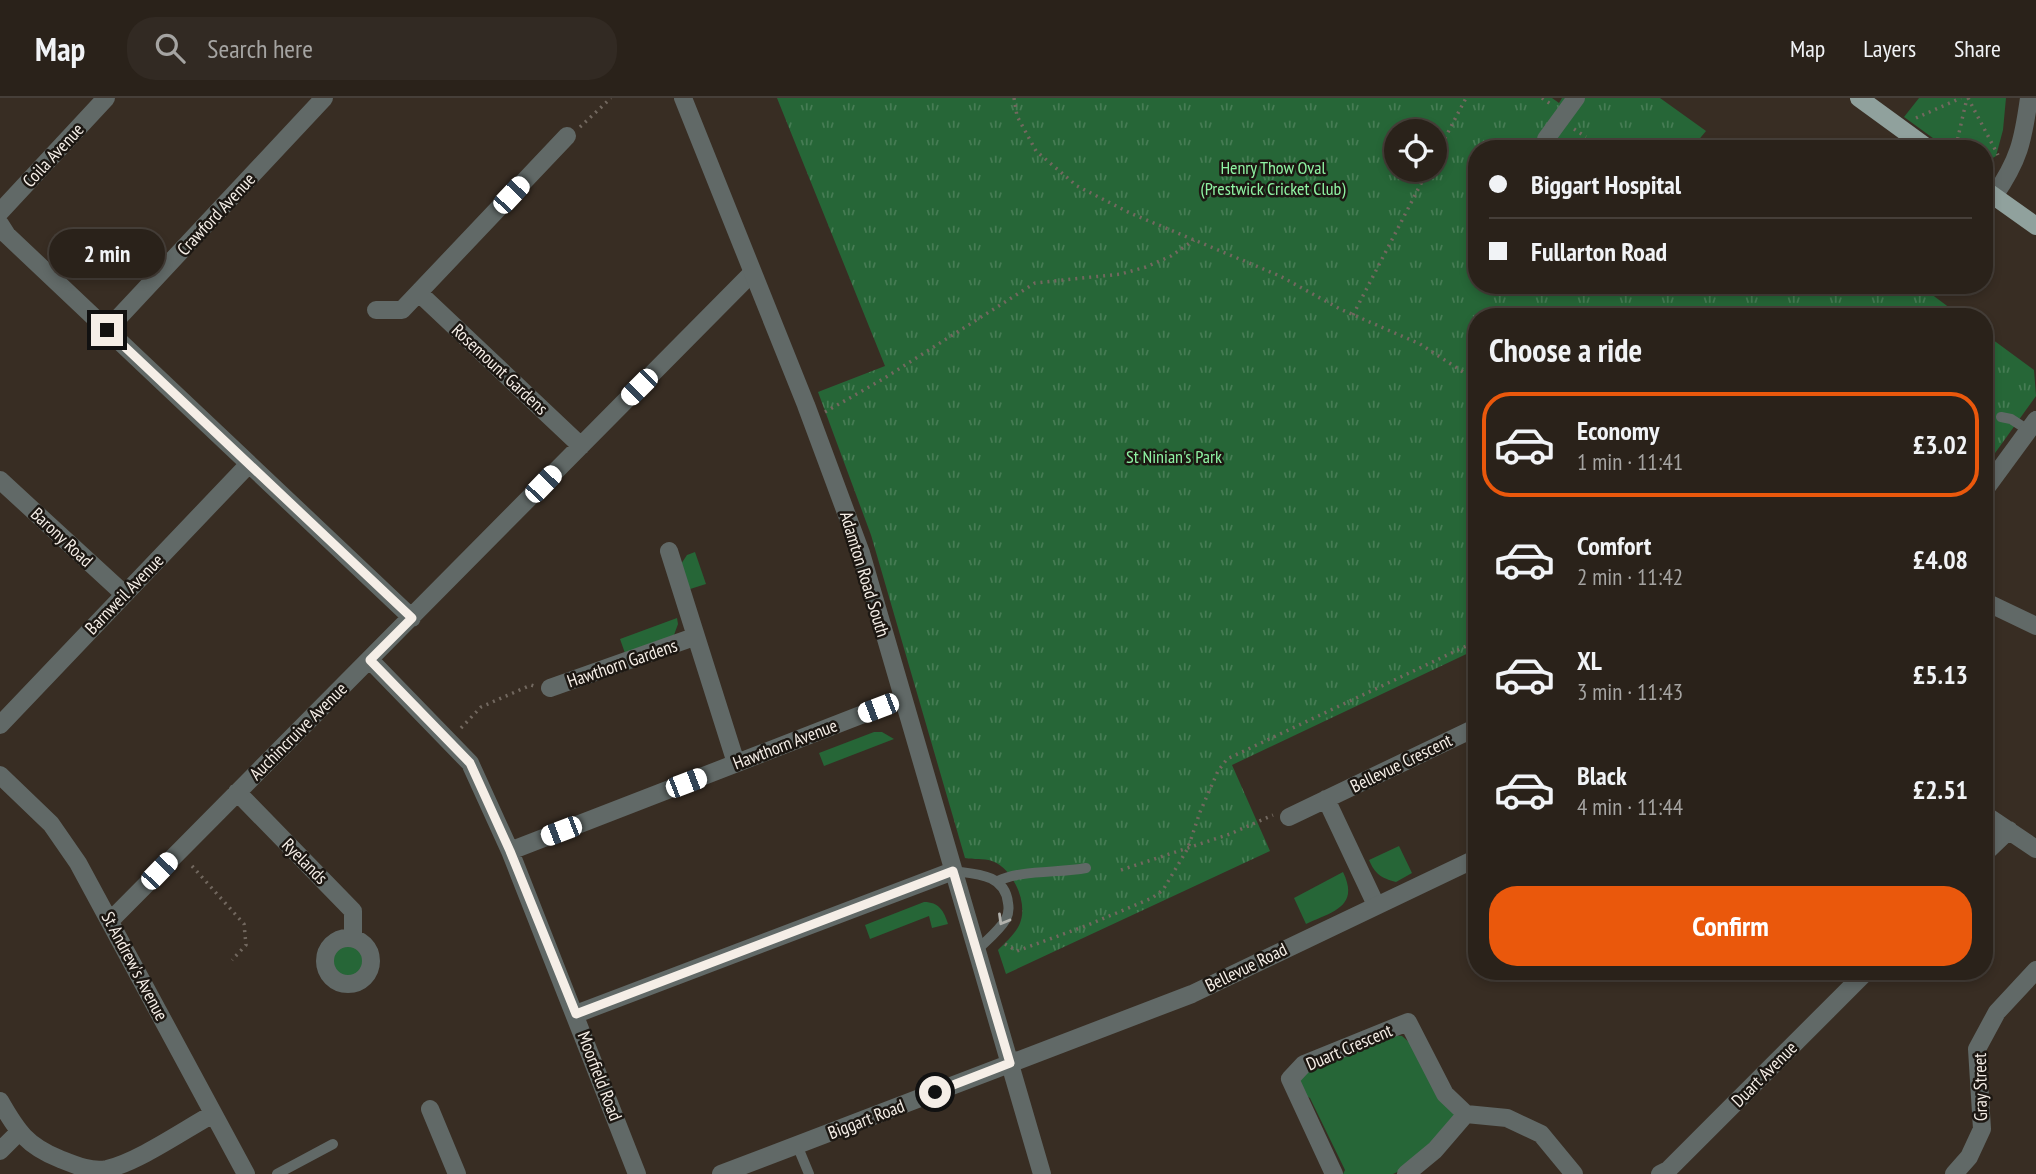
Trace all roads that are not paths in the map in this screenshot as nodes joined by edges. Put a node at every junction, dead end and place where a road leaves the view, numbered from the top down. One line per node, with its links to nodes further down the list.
1 (106, 98): 12 (street, Coila Avenue)
2 (324, 98): 18 (street, Crawford Avenue)
3 (683, 98): 15 (street, Adamton Road South)
4 (1576, 98): 8 (street)
5 (1859, 98): 9 (main road)
6 (2029, 98): 10 (street)
7 (567, 136): 16 (street)
8 (1546, 139)
9 (1917, 140)
10 (1993, 189)
11 (1993, 195): 14 (main road)
12 (0, 212)
13 (0, 224): 18 (street)
14 (2036, 226)
15 (752, 273): 21 (street, Auchincruive Avenue); 33 (street, Adamton Road South)
16 (419, 293): 17 (street); 21 (street, Rosemount Gardens)
17 (376, 310)
18 (107, 330): 22 (street)
19 (2000, 416): 20 (lane)
20 (2032, 425): 23 (street)
21 (581, 446): 28 (street, Auchincruive Avenue)
22 (248, 465): 26 (street, Barnweil Avenue); 28 (street)
23 (1993, 479)
24 (0, 480): 26 (street, Barony Road)
25 (669, 551): 30 (street, Hawthorn Gardens)
26 (124, 594): 34 (street, Barnweil Avenue)
27 (1993, 605): 29 (street)
28 (412, 618): 31 (street, Auchincruive Avenue)
29 (2036, 626)
30 (694, 637): 32 (street, Hawthorn Gardens); 36 (street, Hawthorn Gardens)
31 (370, 660): 38 (street, Auchincruive Avenue); 45 (street, Moorfield Road)
32 (550, 688)
33 (902, 699): 36 (street, Hawthorn Avenue); 48 (street, Adamton Road South)
34 (0, 725)
35 (1468, 731): 39 (street, Bellevue Crescent)
36 (736, 763): 45 (street, Hawthorn Avenue)
37 (0, 775): 51 (street, St Andrew's Avenue)
38 (237, 792): 51 (street, Auchincruive Avenue); 52 (street, Ryelands)
39 (1326, 799): 40 (street, Bellevue Crescent); 50 (street)
40 (1289, 817)
41 (1993, 820): 42 (street)
42 (2009, 830): 43 (street); 44 (street)
43 (1993, 845)
44 (2036, 849)
45 (510, 851): 56 (street, Moorfield Road)
46 (1468, 862): 50 (street, Bellevue Road)
47 (1086, 868): 49 (lane)
48 (953, 871): 49 (lane); 53 (street, Adamton Road South); 56 (street)
49 (998, 881): 53 (lane, one-way to 53)
50 (1376, 905): 57 (street, Bellevue Road)
51 (111, 920): 60 (street, St Andrew's Avenue)
52 (353, 938)
53 (976, 951): 57 (street, Adamton Road South)
54 (2036, 970): 79 (street, Gray Street)
55 (1858, 980): 78 (street, Duart Avenue)
56 (576, 1014): 71 (street, Moorfield Road)
57 (1010, 1063): 64 (street, Biggart Road); 74 (street, Adamton Road South)
58 (0, 1101): 62 (street)
59 (430, 1109): 70 (street)
60 (213, 1114): 66 (street); 68 (street, St Andrew's Avenue)
61 (1466, 1114): 75 (street, Duart Crescent); 76 (street); 77 (street)
62 (19, 1132): 65 (street); 67 (street)
63 (333, 1144): 69 (lane)
64 (797, 1145): 72 (street, Biggart Road); 73 (lane)
65 (0, 1151)
66 (130, 1168): 67 (street)
67 (91, 1171)
68 (246, 1174)
69 (277, 1174)
70 (457, 1174)
71 (637, 1174)
72 (721, 1174)
73 (809, 1174)
74 (1042, 1174)
75 (1334, 1174)
76 (1406, 1174)
77 (1574, 1174)
78 (1660, 1174)
79 (1954, 1174)

